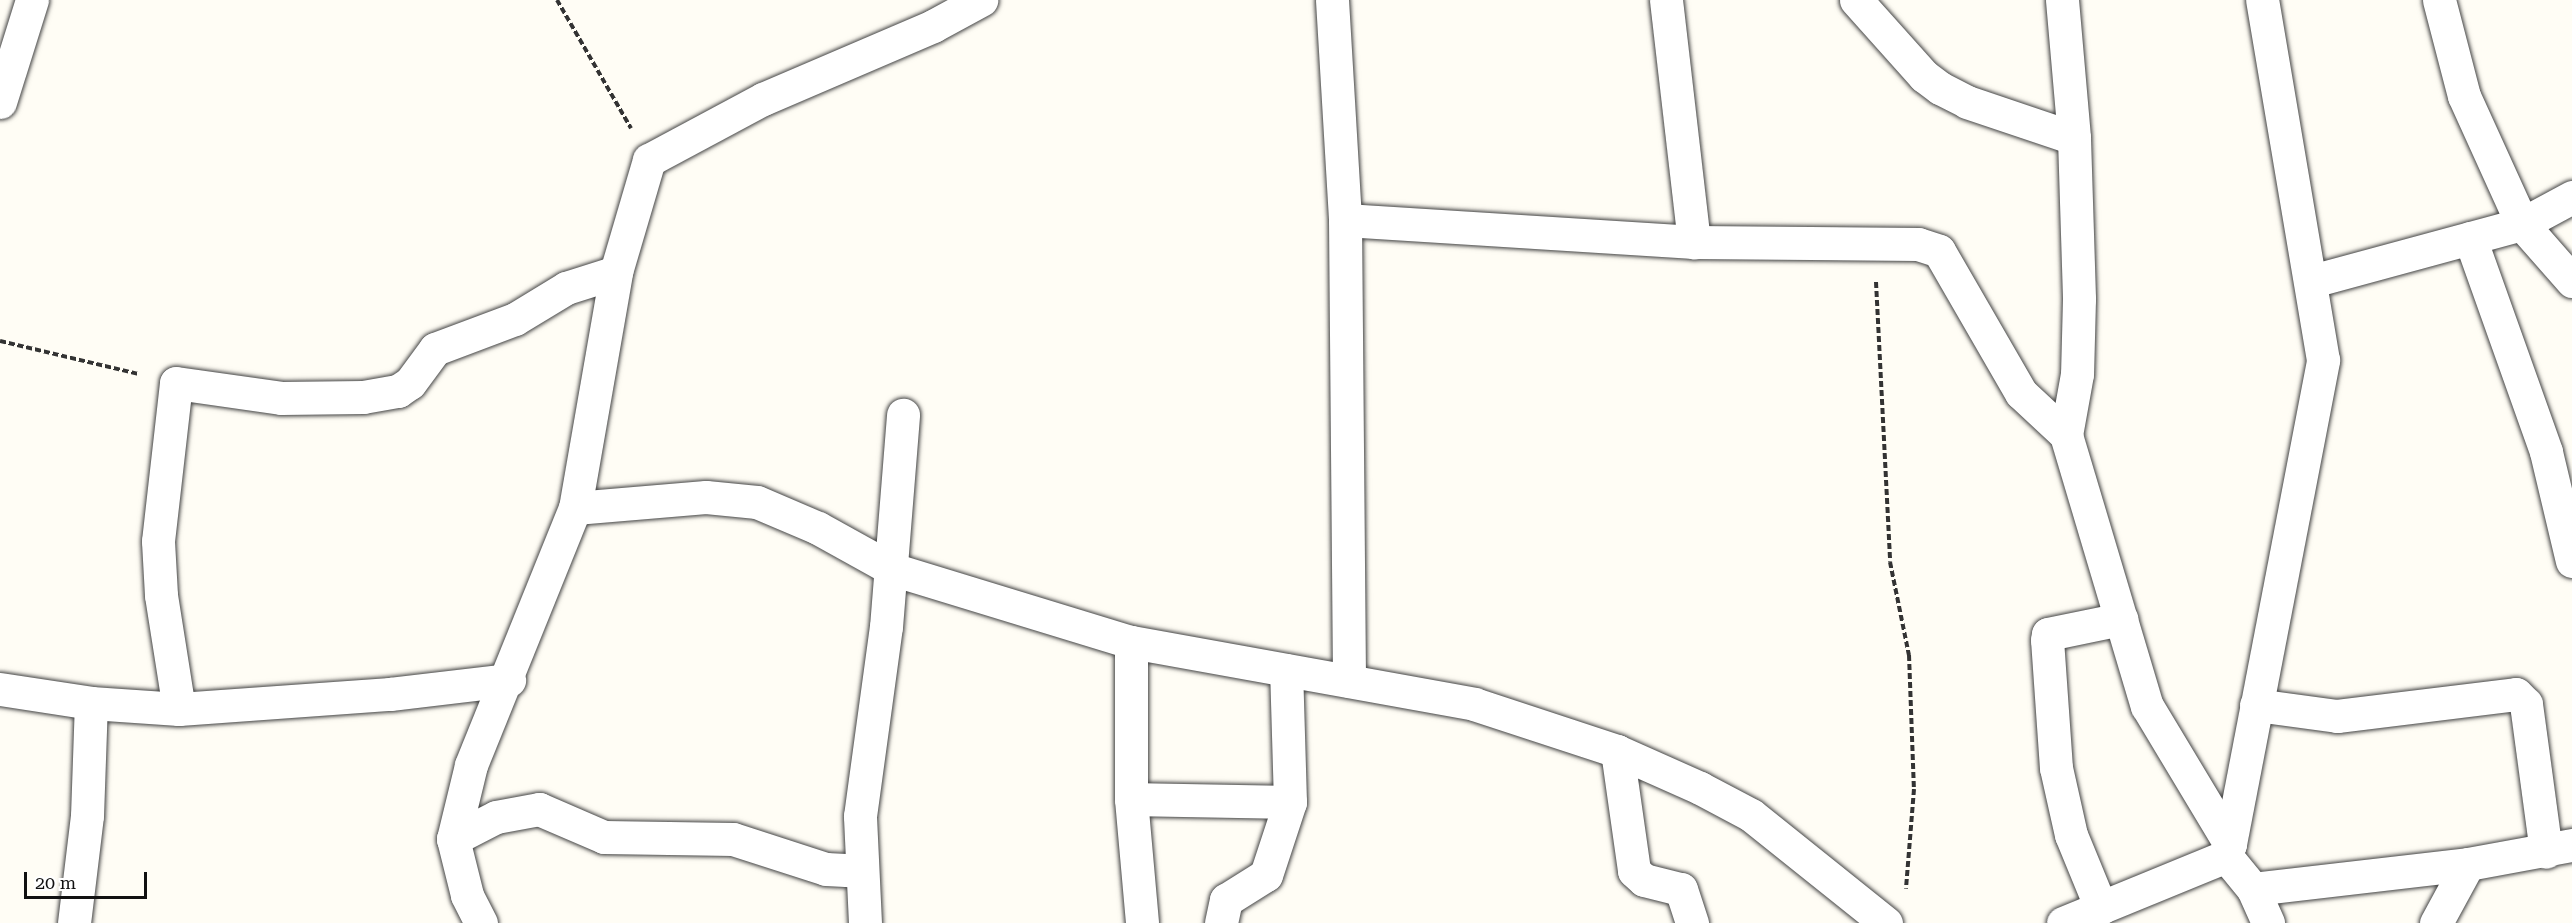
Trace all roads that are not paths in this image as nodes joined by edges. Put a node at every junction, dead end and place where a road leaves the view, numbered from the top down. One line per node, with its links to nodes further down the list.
1 (32, 0): 9 (street)
2 (981, 0): 16 (street)
3 (1332, 0): 12 (street)
4 (1666, 0): 15 (street)
5 (1856, 0): 10 (street)
6 (2062, 0): 10 (street)
7 (2262, 0): 17 (street)
8 (2439, 0): 13 (street)
9 (0, 102)
10 (2074, 138): 20 (street)
11 (2572, 197): 13 (street)
12 (1345, 220): 15 (street); 28 (street)
13 (2522, 224): 14 (street); 18 (street)
14 (2470, 238): 17 (street); 22 (street)
15 (1694, 242): 20 (street)
16 (616, 272): 21 (street); 32 (street)
17 (2312, 281): 31 (street)
18 (2572, 281)
19 (903, 415): 23 (street)
20 (2066, 435): 24 (street)
21 (575, 508): 23 (street); 27 (street)
22 (2572, 561)
23 (892, 568): 25 (street); 40 (street)
24 (2121, 619): 38 (street); 42 (street)
25 (1131, 642): 26 (street); 34 (street)
26 (1286, 670): 28 (street); 35 (street)
27 (509, 680): 32 (street); 36 (street)
28 (1349, 681): 33 (street)
29 (0, 689): 30 (street)
30 (91, 703): 32 (street); 45 (street)
31 (2256, 705): 37 (street); 38 (street)
32 (179, 709)
33 (1617, 751): 43 (street); 49 (street)
34 (1131, 799): 35 (street); 47 (street)
35 (1290, 802): 48 (street)
36 (453, 839): 40 (street); 44 (street)
37 (2559, 848): 39 (street)
38 (2228, 850): 41 (street); 42 (street)
39 (2468, 864): 41 (street); 52 (street)
40 (860, 871): 46 (street)
41 (2253, 889): 51 (street)
42 (2101, 908): 50 (street)
43 (1877, 914)
44 (477, 922)
45 (74, 923)
46 (865, 923)
47 (1142, 923)
48 (1221, 923)
49 (1692, 923)
50 (2063, 923)
51 (2268, 923)
52 (2436, 923)

